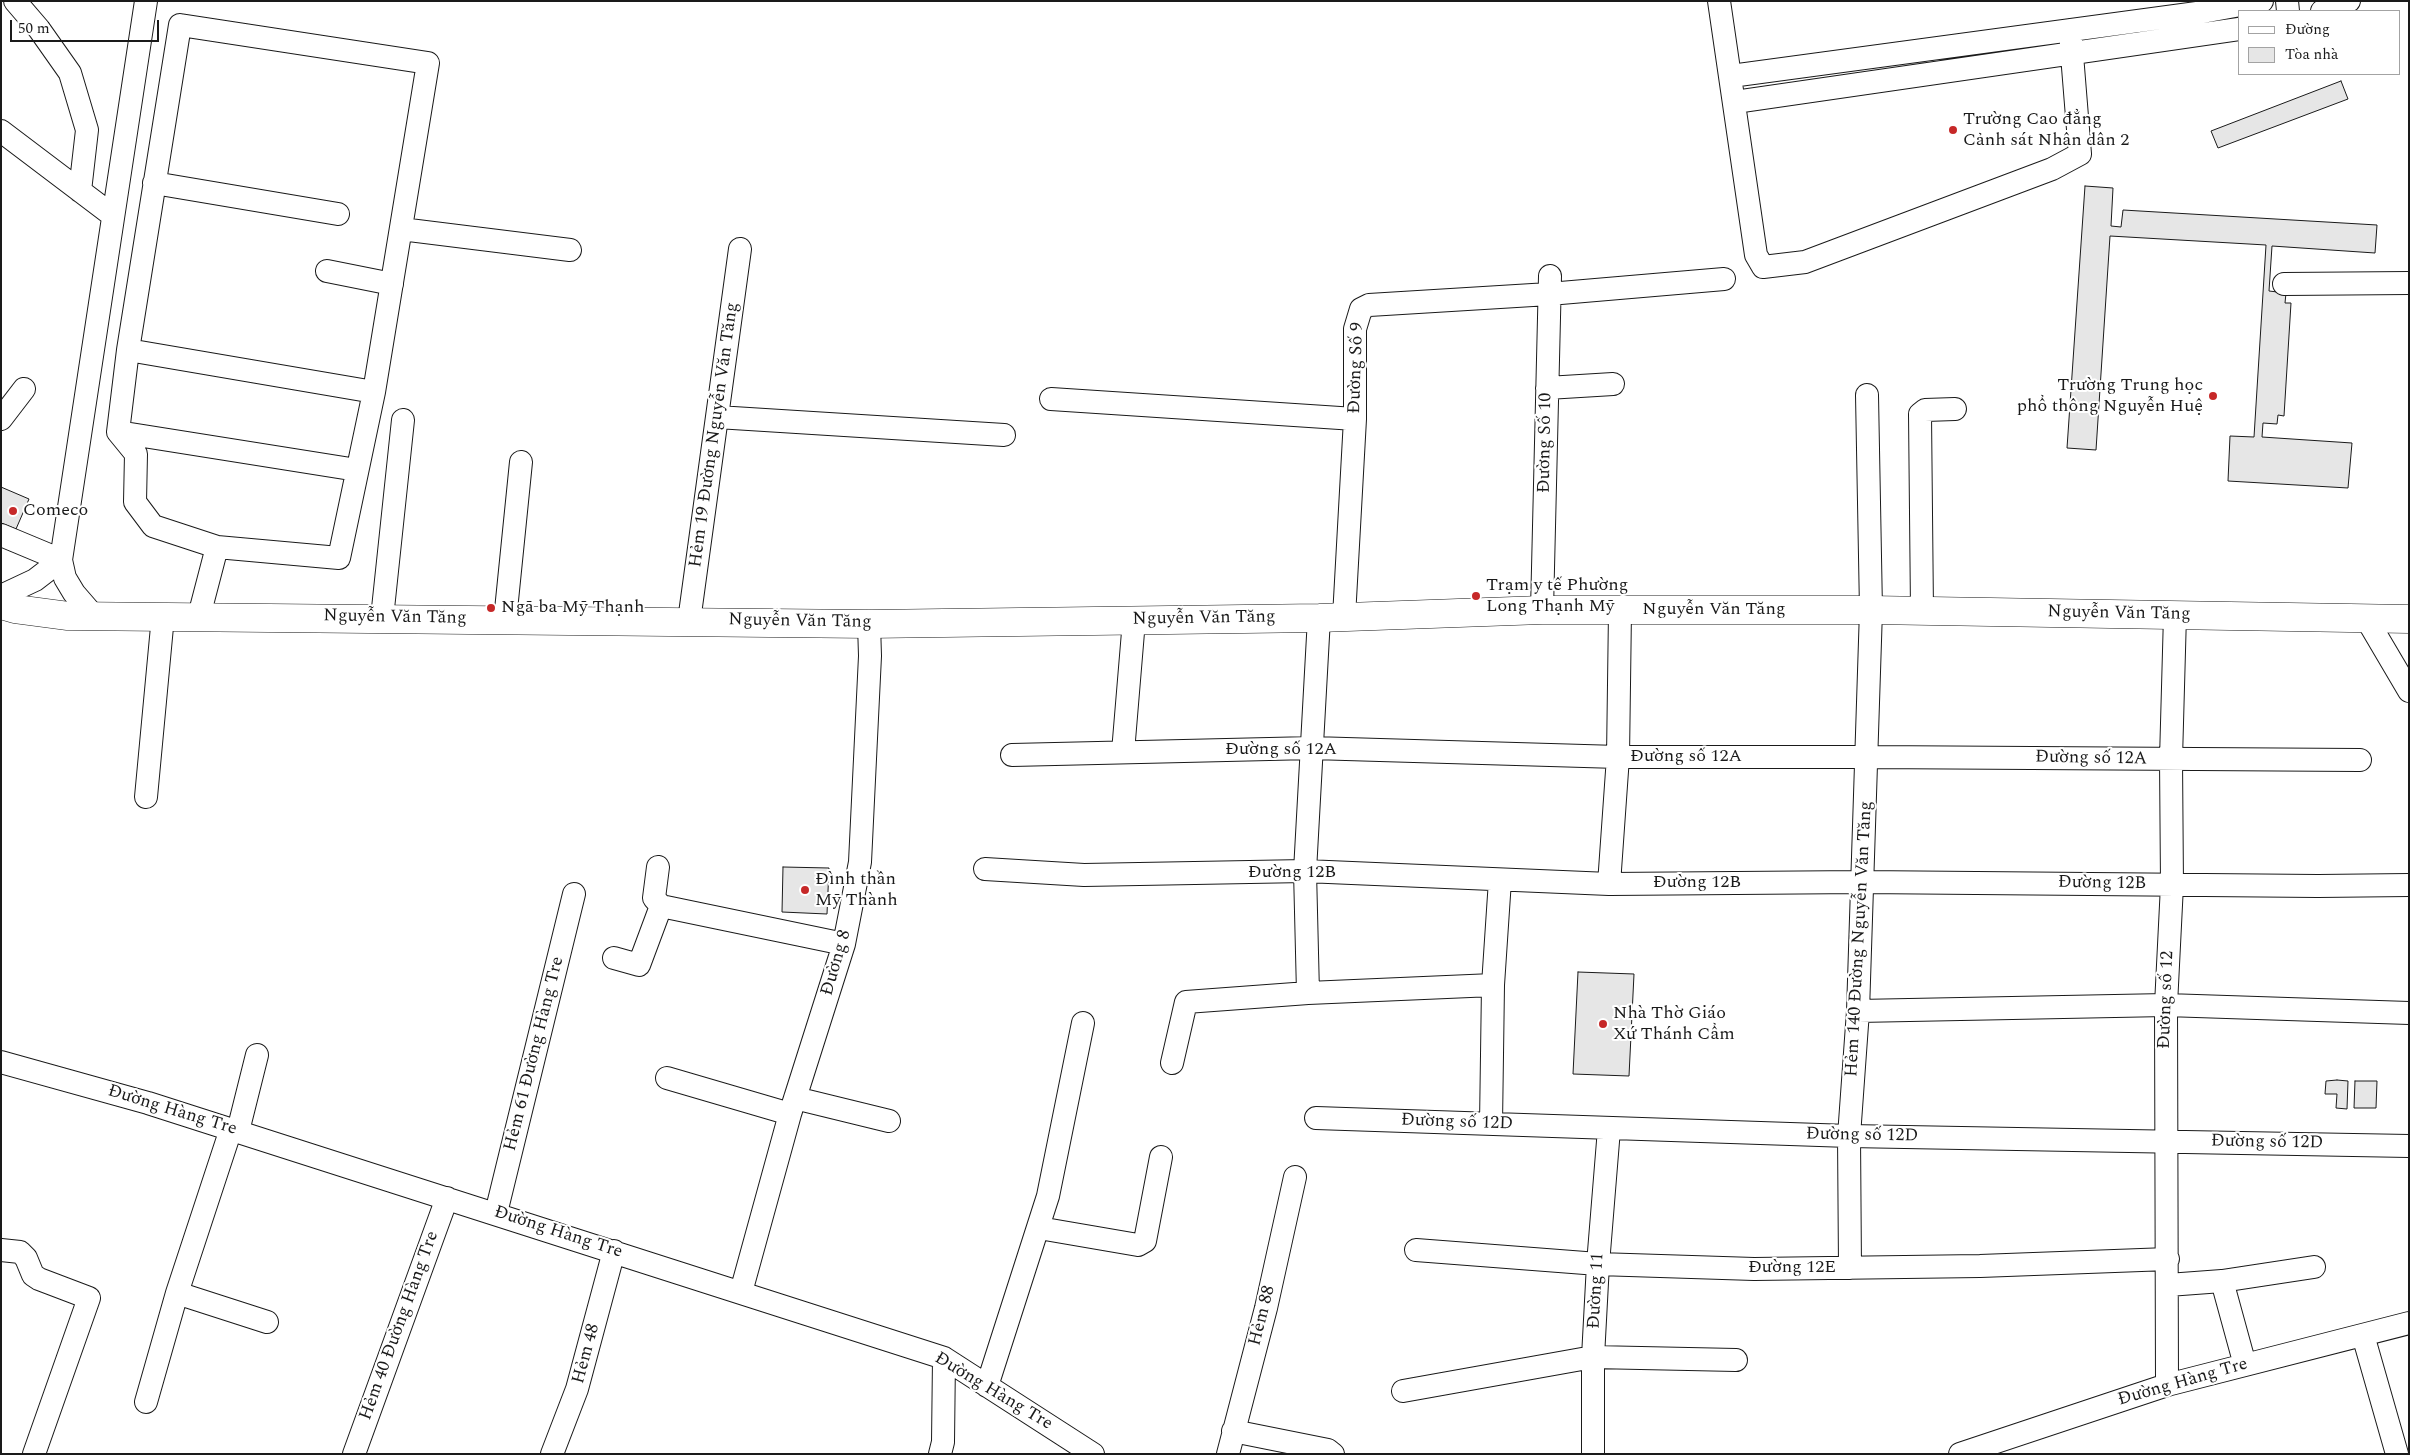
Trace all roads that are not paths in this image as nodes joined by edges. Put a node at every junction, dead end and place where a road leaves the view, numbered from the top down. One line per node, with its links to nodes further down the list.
1 (15, 1): 15 (street)
2 (146, 1): 17 (street)
3 (1719, 1): 11 (street)
4 (2262, 1): 7 (street)
5 (2350, 1): 6 (street)
6 (2325, 10)
7 (2198, 16): 8 (street); 9 (street); 10 (street)
8 (2238, 29)
9 (2070, 30): 10 (street); 11 (street)
10 (2071, 54): 12 (street); 12 (street)
11 (1730, 76): 12 (street)
12 (1735, 102)
13 (1, 131): 15 (street)
14 (154, 183): 16 (street); 18 (street); 27 (street)
15 (80, 191): 17 (street)
16 (338, 214)
17 (112, 215): 45 (street)
18 (401, 229): 20 (street); 24 (street)
19 (740, 248): 35 (street, Hẻm 19 Đường Nguyễn Văn Tăng)
20 (570, 250)
21 (327, 271): 24 (street)
22 (1724, 279): 26 (street)
23 (2409, 283): 25 (street)
24 (392, 284): 31 (street)
25 (2284, 284)
26 (1549, 285): 29 (street, Đường Số 10); 38 (street, Đường Số 9)
27 (128, 350): 31 (street); 39 (street)
28 (1613, 384): 29 (street)
29 (1547, 388): 48 (street, Đường Số 10)
30 (24, 389): 36 (street)
31 (374, 392): 42 (street)
32 (1867, 396): 50 (street, Hẻm 140 Đường Nguyễn Văn Tăng)
33 (1051, 399): 38 (street)
34 (1955, 408): 51 (street)
35 (717, 417): 40 (street); 62 (street, Hẻm 19 Đường Nguyễn Văn Tăng)
36 (1, 419)
37 (403, 420): 57 (street)
38 (1355, 420): 56 (street, Đường Số 9)
39 (118, 432): 42 (street); 44 (street)
40 (1004, 435)
41 (521, 462): 60 (street)
42 (357, 470): 44 (street)
43 (1, 535): 45 (street)
44 (217, 547): 55 (street)
45 (61, 560): 46 (street); 52 (street)
46 (1, 596)
47 (1, 605): 52 (main road, Nguyễn Văn Tăng)
48 (1542, 610): 49 (main road, Nguyễn Văn Tăng); 56 (main road, Nguyễn Văn Tăng)
49 (1620, 610): 50 (main road, Nguyễn Văn Tăng); 69 (street)
50 (1871, 610): 51 (main road, Nguyễn Văn Tăng); 68 (street, Hẻm 140 Đường Nguyễn Văn Tăng)
51 (1922, 611): 53 (main road, Nguyễn Văn Tăng)
52 (93, 615): 54 (main road, Nguyễn Văn Tăng)
53 (2175, 615): 58 (main road, Nguyễn Văn Tăng); 70 (street, Đường số 12)
54 (163, 616): 55 (main road, Nguyễn Văn Tăng); 72 (street)
55 (199, 616): 57 (main road, Nguyễn Văn Tăng)
56 (1331, 617): 61 (main road, Nguyễn Văn Tăng); 65 (street, Đường Số 9)
57 (382, 618): 60 (main road, Nguyễn Văn Tăng)
58 (2366, 618): 59 (main road, Nguyễn Văn Tăng); 64 (street)
59 (2409, 619)
60 (505, 620): 62 (main road, Nguyễn Văn Tăng)
61 (1134, 620): 63 (main road, Nguyễn Văn Tăng); 66 (street)
62 (689, 621): 63 (main road, Nguyễn Văn Tăng)
63 (869, 624): 83 (street, Đường 8)
64 (2409, 691)
65 (1312, 748): 66 (street, Đường số 12A); 69 (street, Đường số 12A); 75 (street, Đường Số 9)
66 (1123, 752): 67 (street, Đường số 12A)
67 (1012, 754)
68 (1868, 756): 69 (street, Đường số 12A); 70 (street, Đường số 12A); 77 (street, Hẻm 140 Đường Nguyễn Văn Tăng)
69 (1618, 757): 78 (street)
70 (2171, 760): 71 (street, Đường số 12A); 80 (street, Đường số 12)
71 (2360, 760)
72 (146, 797)
73 (658, 866): 82 (street)
74 (985, 869): 75 (street, Đường 12B)
75 (1305, 871): 76 (street, Đường 12B); 86 (street, Đường Số 9)
76 (1500, 880): 78 (street, Đường 12B); 85 (street)
77 (1862, 882): 78 (street, Đường 12B); 80 (street, Đường 12B); 88 (street, Hẻm 140 Đường Nguyễn Văn Tăng)
78 (1609, 884)
79 (2409, 884): 80 (street, Đường 12B)
80 (2172, 885): 87 (street, Đường số 12)
81 (574, 894): 107 (street, Hẻm 61 Đường Hàng Tre)
82 (661, 906): 83 (street); 84 (street)
83 (844, 944): 95 (street, Đường 8)
84 (614, 958)
85 (1493, 985): 86 (street); 98 (street)
86 (1308, 993): 93 (street)
87 (2166, 1005): 88 (street); 89 (street); 102 (street, Đường số 12)
88 (1858, 1011): 101 (street, Hẻm 140 Đường Nguyễn Văn Tăng)
89 (2409, 1013)
90 (1083, 1022): 108 (street)
91 (257, 1055): 100 (street)
92 (1, 1062): 100 (street, Đường Hàng Tre)
93 (1172, 1063)
94 (667, 1078): 95 (street)
95 (792, 1106): 97 (street); 118 (street, Đường 8)
96 (1316, 1118): 98 (street, Đường số 12D)
97 (889, 1121)
98 (1491, 1124): 99 (street, Đường số 12D)
99 (1609, 1129): 101 (street, Đường số 12D); 113 (street, Đường 11)
100 (235, 1130): 106 (street, Đường Hàng Tre); 119 (street)
101 (1849, 1136): 102 (street, Đường số 12D); 115 (street, Hẻm 140 Đường Nguyễn Văn Tăng)
102 (2165, 1140): 103 (street, Đường số 12D); 112 (street, Đường số 12)
103 (2409, 1146)
104 (1161, 1157): 108 (street)
105 (1295, 1176): 131 (street, Hẻm 88)
106 (447, 1198): 107 (street, Đường Hàng Tre); 133 (street, Hẻm 40 Đường Hàng Tre)
107 (496, 1213): 111 (street, Đường Hàng Tre)
108 (1039, 1228): 128 (street)
109 (1, 1250): 132 (street)
110 (1416, 1250): 113 (street, Đường 12E)
111 (614, 1251): 118 (street, Đường Hàng Tre); 134 (street, Hẻm 48)
112 (2168, 1259): 115 (street, Đường 12E); 117 (street, Đường số 12)
113 (1598, 1264): 115 (street, Đường 12E); 123 (street, Đường 11)
114 (2314, 1267): 116 (street)
115 (1850, 1268)
116 (2222, 1280): 117 (street); 126 (street)
117 (2168, 1285): 127 (street, Đường số 12)
118 (741, 1292): 124 (street, Đường Hàng Tre)
119 (177, 1293): 120 (street); 130 (street)
120 (267, 1322)
121 (2409, 1323): 122 (street, Đường Hàng Tre)
122 (2363, 1335): 126 (street, Đường Hàng Tre); 141 (street)
123 (1593, 1357): 125 (street); 129 (street); 139 (street, Đường 11)
124 (944, 1358): 128 (street, Đường Hàng Tre); 135 (street)
125 (1736, 1360)
126 (2245, 1365): 127 (street, Đường Hàng Tre)
127 (2167, 1385): 140 (street, Đường Hàng Tre)
128 (988, 1386): 136 (street, Đường Hàng Tre)
129 (1403, 1392)
130 (146, 1402)
131 (1233, 1431): 137 (street, Hẻm 88); 138 (street)
132 (34, 1454)
133 (354, 1454)
134 (552, 1454)
135 (940, 1454)
136 (1093, 1454)
137 (1228, 1454)
138 (1333, 1454)
139 (1593, 1454)
140 (1960, 1454)
141 (2397, 1454)

